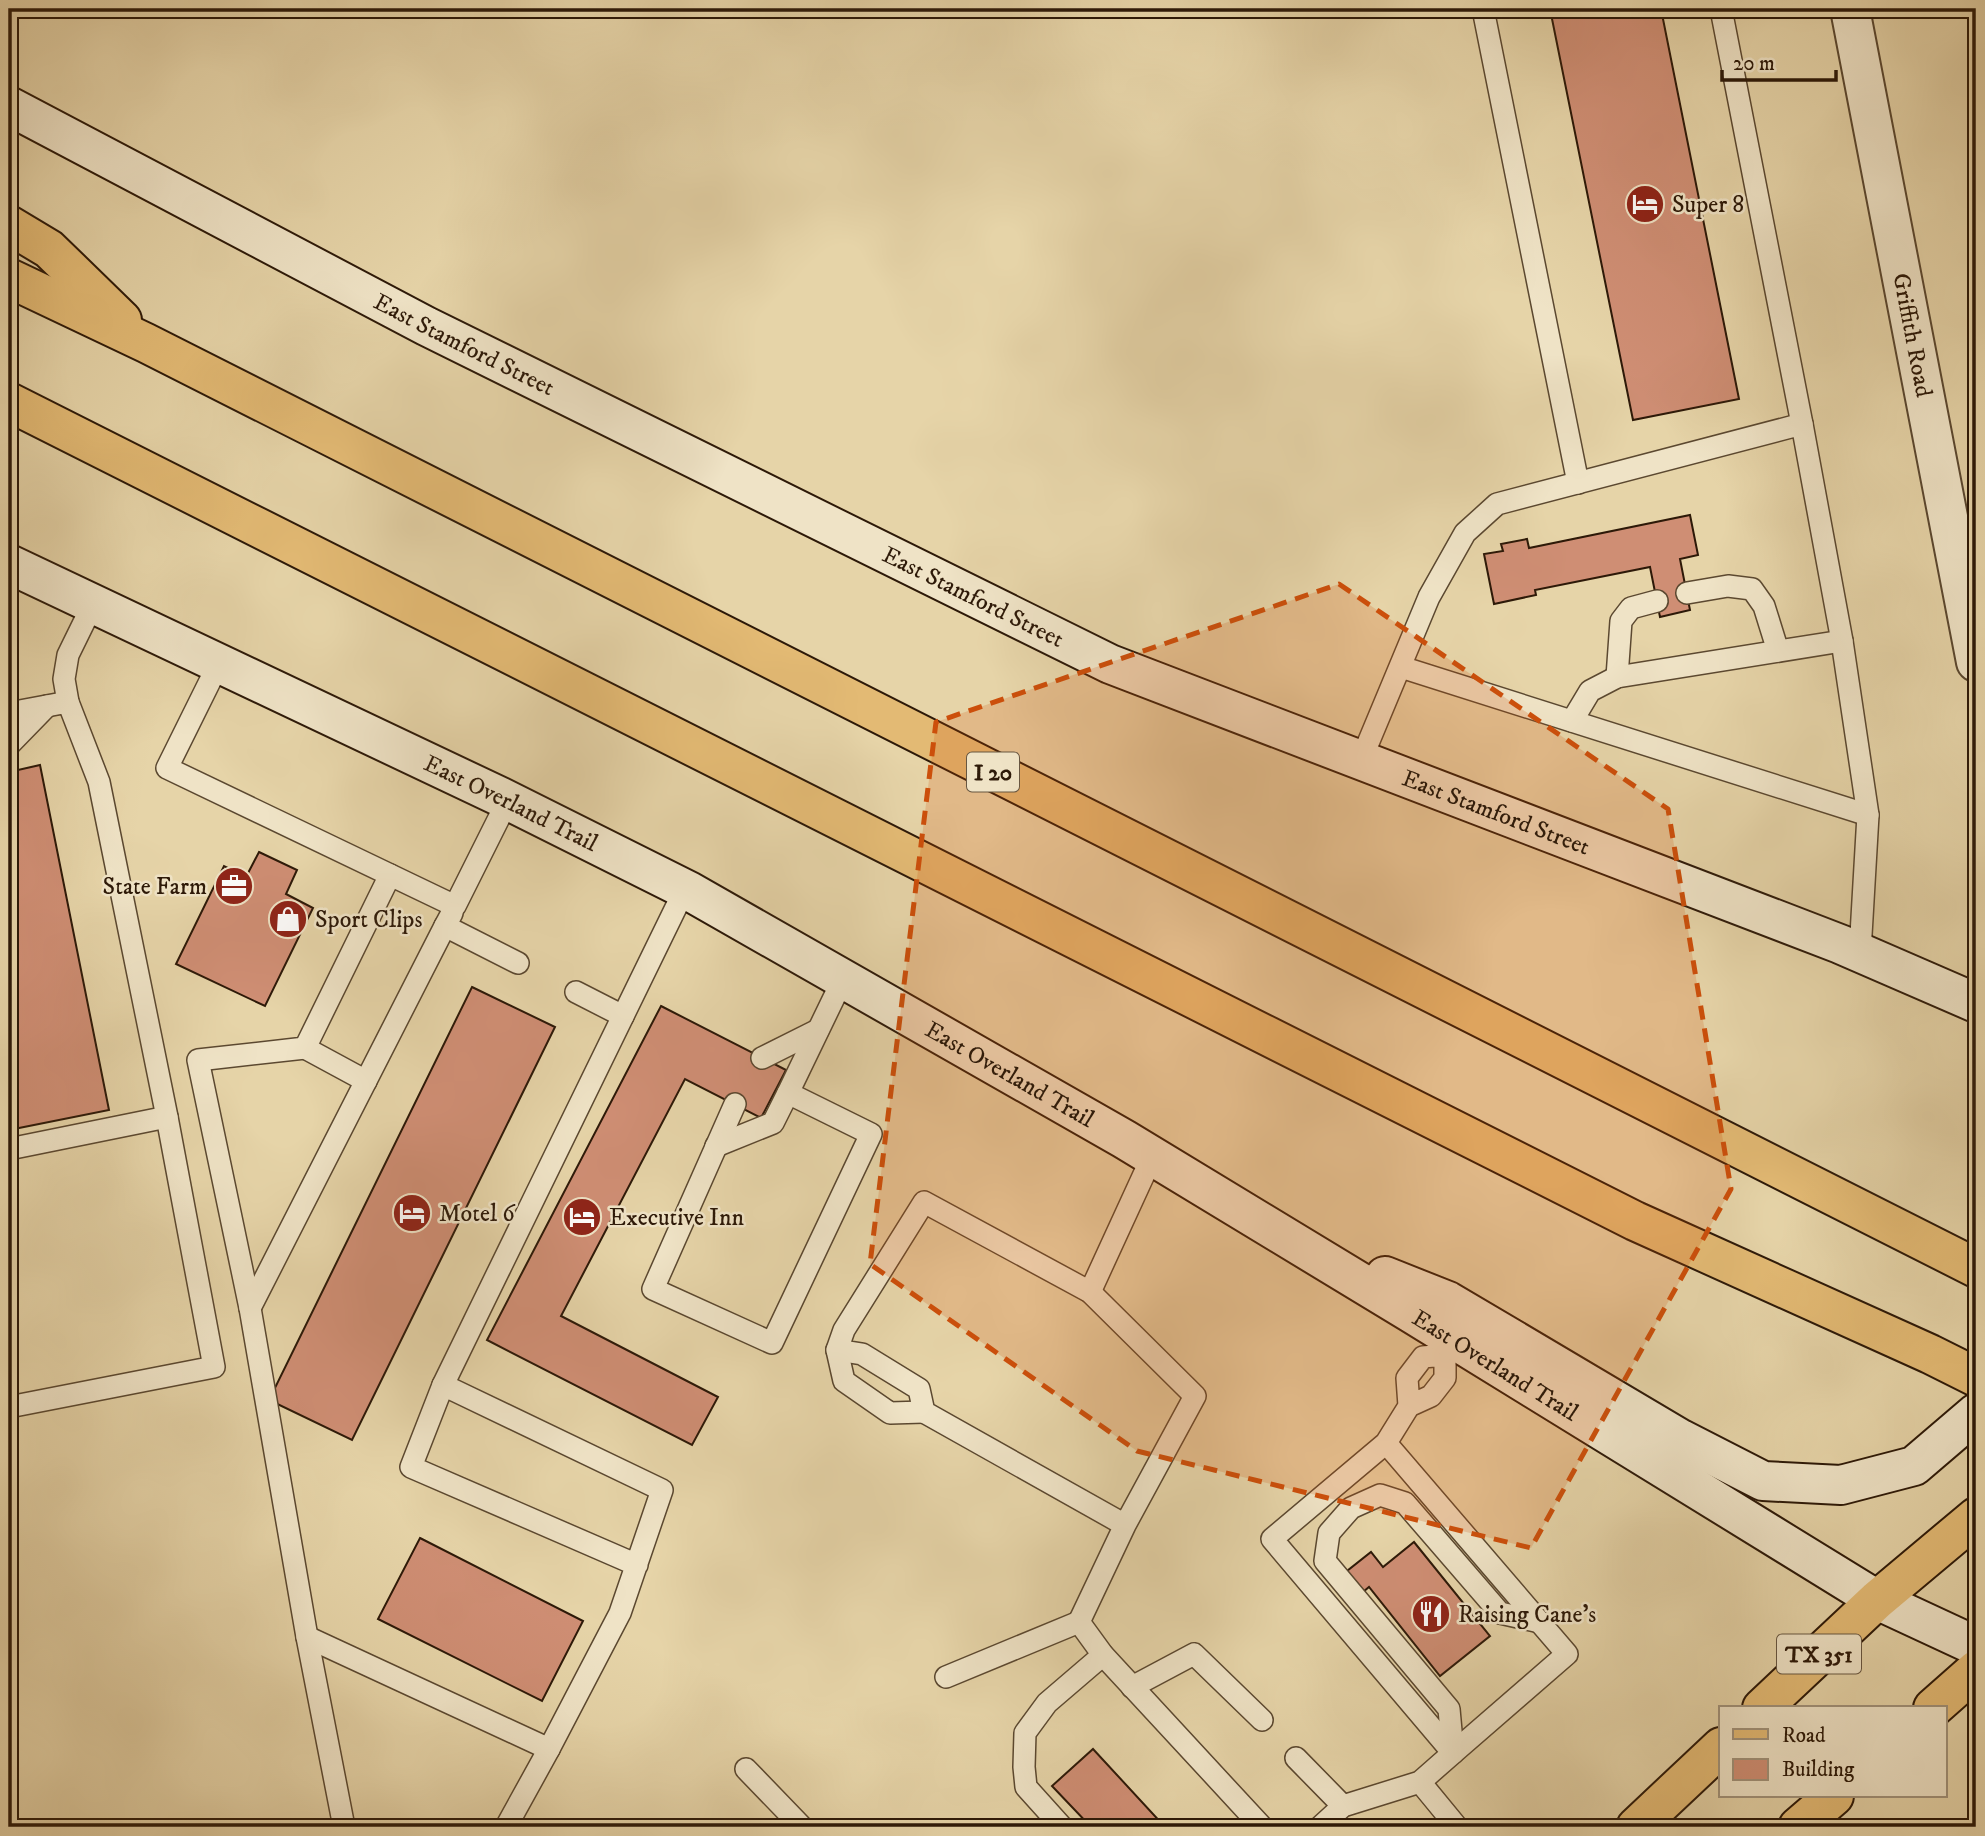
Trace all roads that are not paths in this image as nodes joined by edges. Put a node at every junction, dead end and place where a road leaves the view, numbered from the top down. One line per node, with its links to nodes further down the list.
1 (1483, 9): 10 (lane)
2 (1721, 9): 9 (lane)
3 (1850, 9): 17 (main road, Griffith Road)
4 (9, 106): 25 (main road, East Stamford Street)
5 (9, 225): 7 (main road)
6 (9, 278): 7 (main road, I 20)
7 (146, 343): 49 (main road, I 20)
8 (9, 402): 54 (main road)
9 (1802, 424): 10 (lane); 15 (lane)
10 (1578, 482): 19 (lane)
11 (9, 564): 14 (main road, East Overland Trail)
12 (1687, 593): 16 (lane)
13 (1657, 601): 20 (lane)
14 (93, 604): 18 (main road, East Overland Trail); 21 (lane)
15 (1842, 641): 16 (lane); 27 (lane)
16 (1778, 651): 20 (lane)
17 (1976, 662)
18 (219, 663): 26 (main road, East Overland Trail); 28 (lane)
19 (1401, 667): 23 (lane); 25 (lane)
20 (1616, 677): 23 (lane)
21 (58, 704): 22 (lane); 24 (lane); 44 (lane)
22 (9, 713)
23 (1572, 721): 27 (lane)
24 (9, 745)
25 (1361, 760): 32 (main road, East Stamford Street)
26 (508, 800): 29 (main road, East Overland Trail); 30 (lane)
27 (1868, 815): 32 (lane)
28 (390, 875): 30 (lane); 39 (lane)
29 (685, 889): 34 (main road, East Overland Trail); 37 (lane)
30 (455, 906): 31 (lane)
31 (445, 926): 33 (lane); 41 (lane)
32 (1860, 953): 36 (main road, East Stamford Street)
33 (518, 963)
34 (843, 979): 38 (lane); 47 (main road, East Overland Trail)
35 (576, 992): 37 (lane)
36 (1976, 1003)
37 (624, 1016): 55 (lane)
38 (818, 1030): 40 (lane); 42 (lane)
39 (305, 1048): 41 (lane); 51 (lane)
40 (762, 1058)
41 (366, 1081): 51 (lane)
42 (788, 1093): 45 (lane); 45 (lane)
43 (735, 1104): 45 (lane)
44 (167, 1117): 46 (lane); 57 (lane)
45 (716, 1146)
46 (9, 1149)
47 (1152, 1157): 48 (main road, East Overland Trail); 50 (lane)
48 (1279, 1233): 52 (main road, East Overland Trail); 59 (main road)
49 (1976, 1268)
50 (1090, 1292): 53 (lane); 62 (lane)
51 (250, 1308): 67 (lane)
52 (1450, 1348): 56 (lane); 56 (lane); 64 (main road, East Overland Trail)
53 (837, 1350): 58 (lane); 58 (lane)
54 (1976, 1377)
55 (443, 1385): 63 (lane); 63 (lane)
56 (1409, 1406): 60 (lane)
57 (9, 1407)
58 (924, 1412): 62 (lane)
59 (1976, 1413)
60 (1386, 1443): 66 (lane); 78 (lane)
61 (1976, 1517): 64 (main road, TX 351)
62 (1125, 1525): 65 (lane)
63 (637, 1565): 76 (lane)
64 (1877, 1601): 68 (main road, East Overland Trail); 73 (main road, TX 351)
65 (1079, 1622): 69 (lane); 71 (lane)
66 (1540, 1622): 78 (lane); 78 (lane)
67 (307, 1637): 76 (lane); 84 (lane)
68 (1976, 1646)
69 (1103, 1655): 72 (lane); 87 (lane)
70 (1976, 1670): 74 (main road)
71 (946, 1677)
72 (1132, 1687): 75 (lane); 88 (lane)
73 (1764, 1706)
74 (1935, 1706)
75 (1262, 1720)
76 (549, 1749): 85 (lane)
77 (1719, 1749): 91 (main road)
78 (1453, 1753): 81 (lane)
79 (1296, 1758): 83 (lane)
80 (746, 1769): 86 (lane)
81 (1420, 1782): 83 (lane); 90 (lane)
82 (1832, 1798): 92 (main road)
83 (1343, 1806): 89 (lane)
84 (344, 1827)
85 (506, 1827)
86 (802, 1827)
87 (1062, 1827)
88 (1262, 1827)
89 (1320, 1827)
90 (1457, 1827)
91 (1636, 1827)
92 (1798, 1827)

